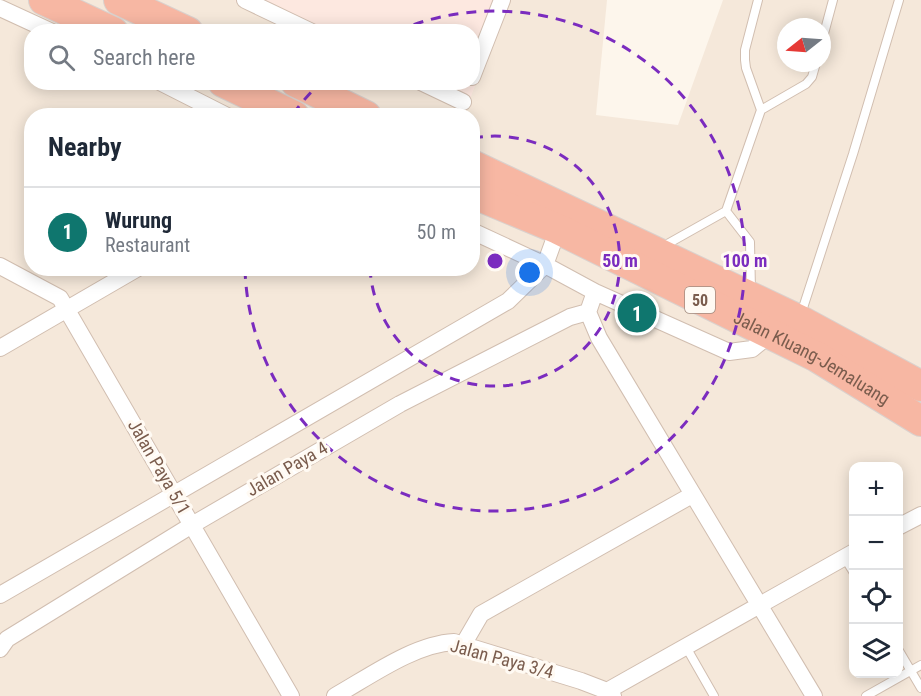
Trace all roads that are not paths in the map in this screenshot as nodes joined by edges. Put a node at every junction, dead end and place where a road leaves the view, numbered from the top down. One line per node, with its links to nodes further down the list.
1 (44, 0): 11 (highway)
2 (119, 0): 12 (highway)
3 (245, 0): 13 (street)
4 (758, 0): 26 (lane)
5 (833, 0): 9 (lane)
6 (899, 0): 40 (lane)
7 (499, 1): 14 (street)
8 (0, 8): 10 (street)
9 (828, 18)
10 (35, 24)
11 (95, 24)
12 (171, 24)
13 (295, 24)
14 (480, 54)
15 (813, 72): 26 (lane)
16 (176, 90): 21 (street)
17 (240, 90): 22 (highway)
18 (312, 90): 23 (highway)
19 (433, 90): 24 (street)
20 (467, 90): 25 (street)
21 (211, 108)
22 (277, 108)
23 (350, 108)
24 (459, 108)
25 (460, 108)
26 (761, 110): 29 (lane)
27 (480, 174): 32 (highway, Jalan Kluang-Jemaluang / 50)
28 (480, 175): 30 (highway, Jalan Kluang-Jemaluang / 50)
29 (726, 211): 32 (lane); 37 (lane)
30 (558, 229): 33 (street); 41 (highway, Jalan Kluang-Jemaluang / 50)
31 (480, 235): 33 (street)
32 (653, 251): 37 (highway, Jalan Kluang-Jemaluang / 50)
33 (545, 265): 36 (street); 45 (street)
34 (0, 266): 38 (street, Jalan Paya 5/1)
35 (125, 276): 38 (street)
36 (595, 292): 39 (street); 41 (street)
37 (752, 299): 40 (highway, Jalan Kluang-Jemaluang / 50)
38 (68, 310): 42 (street); 45 (street, Jalan Paya 5/1)
39 (588, 312): 46 (street); 49 (street, Jalan Paya 4)
40 (799, 320): 43 (highway, Jalan Kluang-Jemaluang / 50)
41 (769, 335): 44 (highway, Jalan Kluang-Jemaluang / 50)
42 (0, 348)
43 (921, 386)
44 (921, 421)
45 (175, 494): 49 (street, Jalan Paya 5/1); 51 (street)
46 (692, 495): 52 (street); 53 (street)
47 (921, 515): 48 (street)
48 (903, 524)
49 (192, 525): 55 (street, Jalan Paya 4); 61 (street, Jalan Paya 5/1)
50 (849, 555): 52 (street)
51 (0, 595)
52 (760, 605): 54 (street); 64 (street)
53 (463, 645): 60 (street, Jalan Paya 3/4); 62 (street, Jalan Paya 3/4)
54 (686, 646): 60 (street); 63 (lane)
55 (0, 649)
56 (903, 657): 58 (lane)
57 (921, 665): 58 (lane)
58 (911, 670): 59 (lane); 65 (lane)
59 (921, 688)
60 (609, 694)
61 (291, 696)
62 (335, 696)
63 (714, 696)
64 (814, 696)
65 (866, 696)

